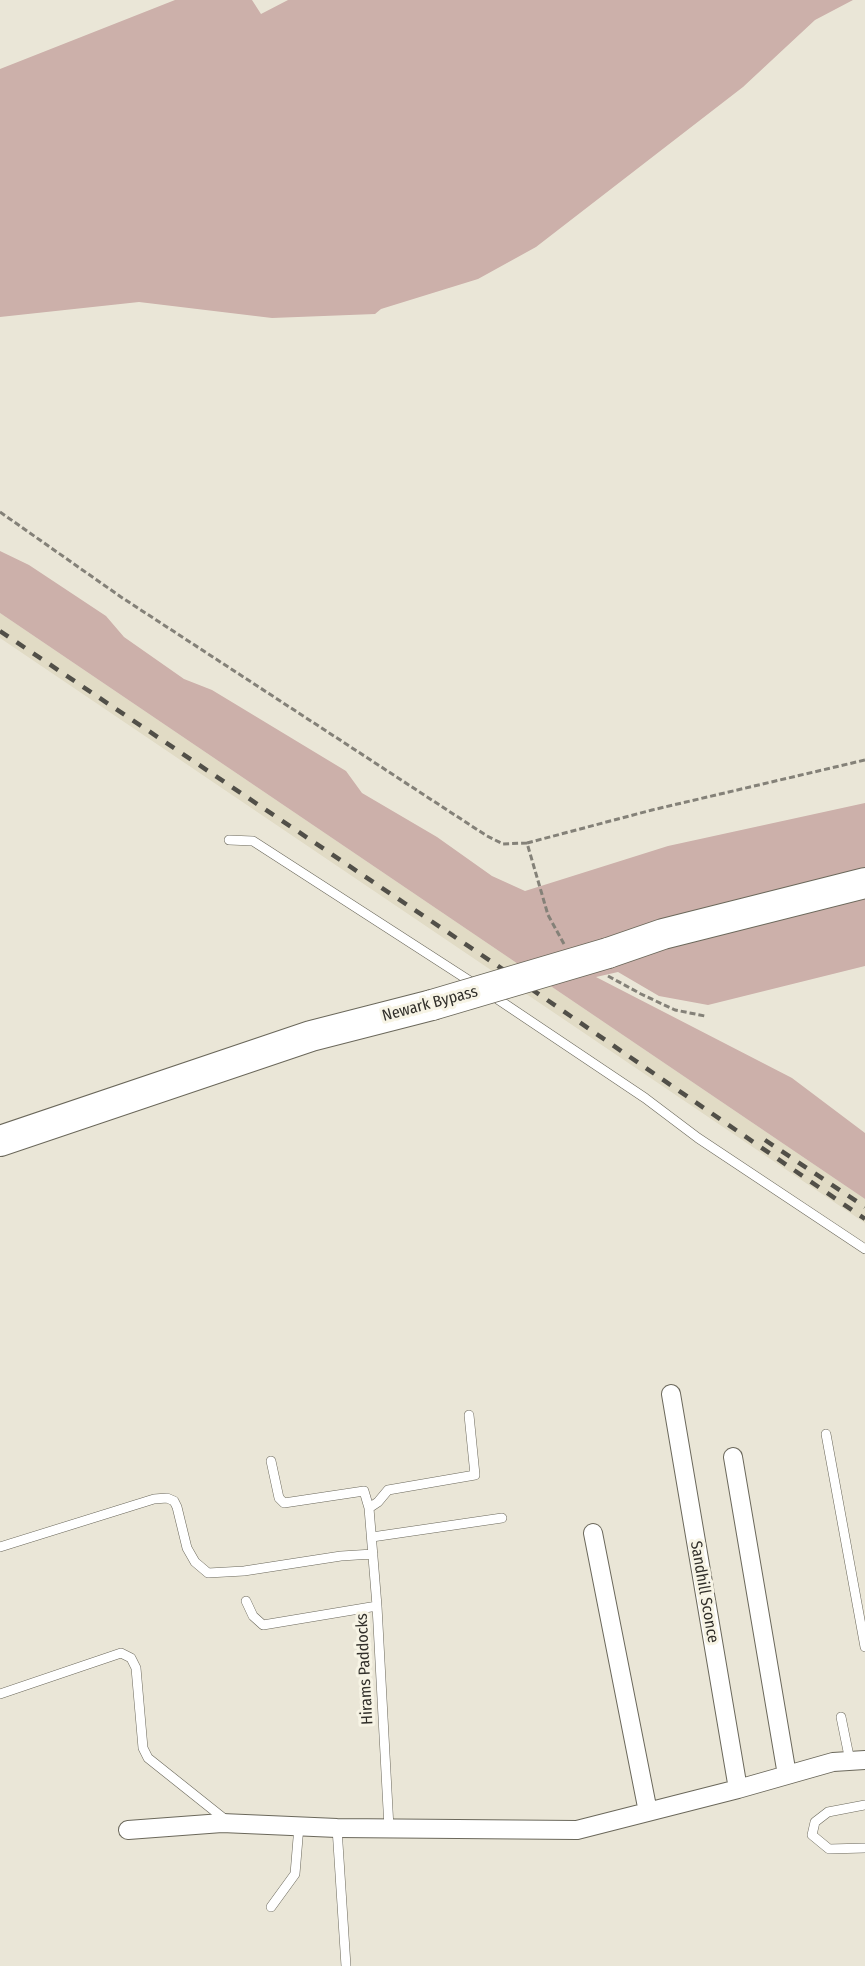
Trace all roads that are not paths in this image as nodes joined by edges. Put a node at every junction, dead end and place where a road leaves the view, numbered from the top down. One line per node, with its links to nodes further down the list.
1 (229, 840): 4 (lane)
2 (865, 883): 3 (highway, Newark Bypass, bridge)
3 (0, 1141)
4 (865, 1249)
5 (671, 1394): 23 (street, Sandhill Sconce)
6 (469, 1415): 10 (lane)
7 (826, 1434): 18 (lane)
8 (733, 1457): 22 (street)
9 (271, 1461): 10 (lane)
10 (369, 1508): 13 (lane, Hirams Paddocks)
11 (502, 1518): 13 (lane)
12 (593, 1533): 25 (street)
13 (372, 1537): 15 (lane, Hirams Paddocks)
14 (0, 1547): 15 (lane)
15 (373, 1554): 17 (lane, Hirams Paddocks)
16 (246, 1601): 17 (lane)
17 (377, 1606): 29 (lane, Hirams Paddocks)
18 (865, 1647)
19 (0, 1694): 26 (lane)
20 (841, 1717): 21 (lane)
21 (857, 1760): 22 (street)
22 (787, 1775): 23 (street)
23 (738, 1789): 25 (street)
24 (865, 1805): 31 (lane)
25 (648, 1812): 29 (street)
26 (231, 1823): 27 (street); 30 (street)
27 (299, 1826): 28 (street); 32 (lane)
28 (337, 1828): 29 (street); 33 (lane)
29 (389, 1828)
30 (128, 1830)
31 (865, 1848)
32 (271, 1907)
33 (346, 1966)

